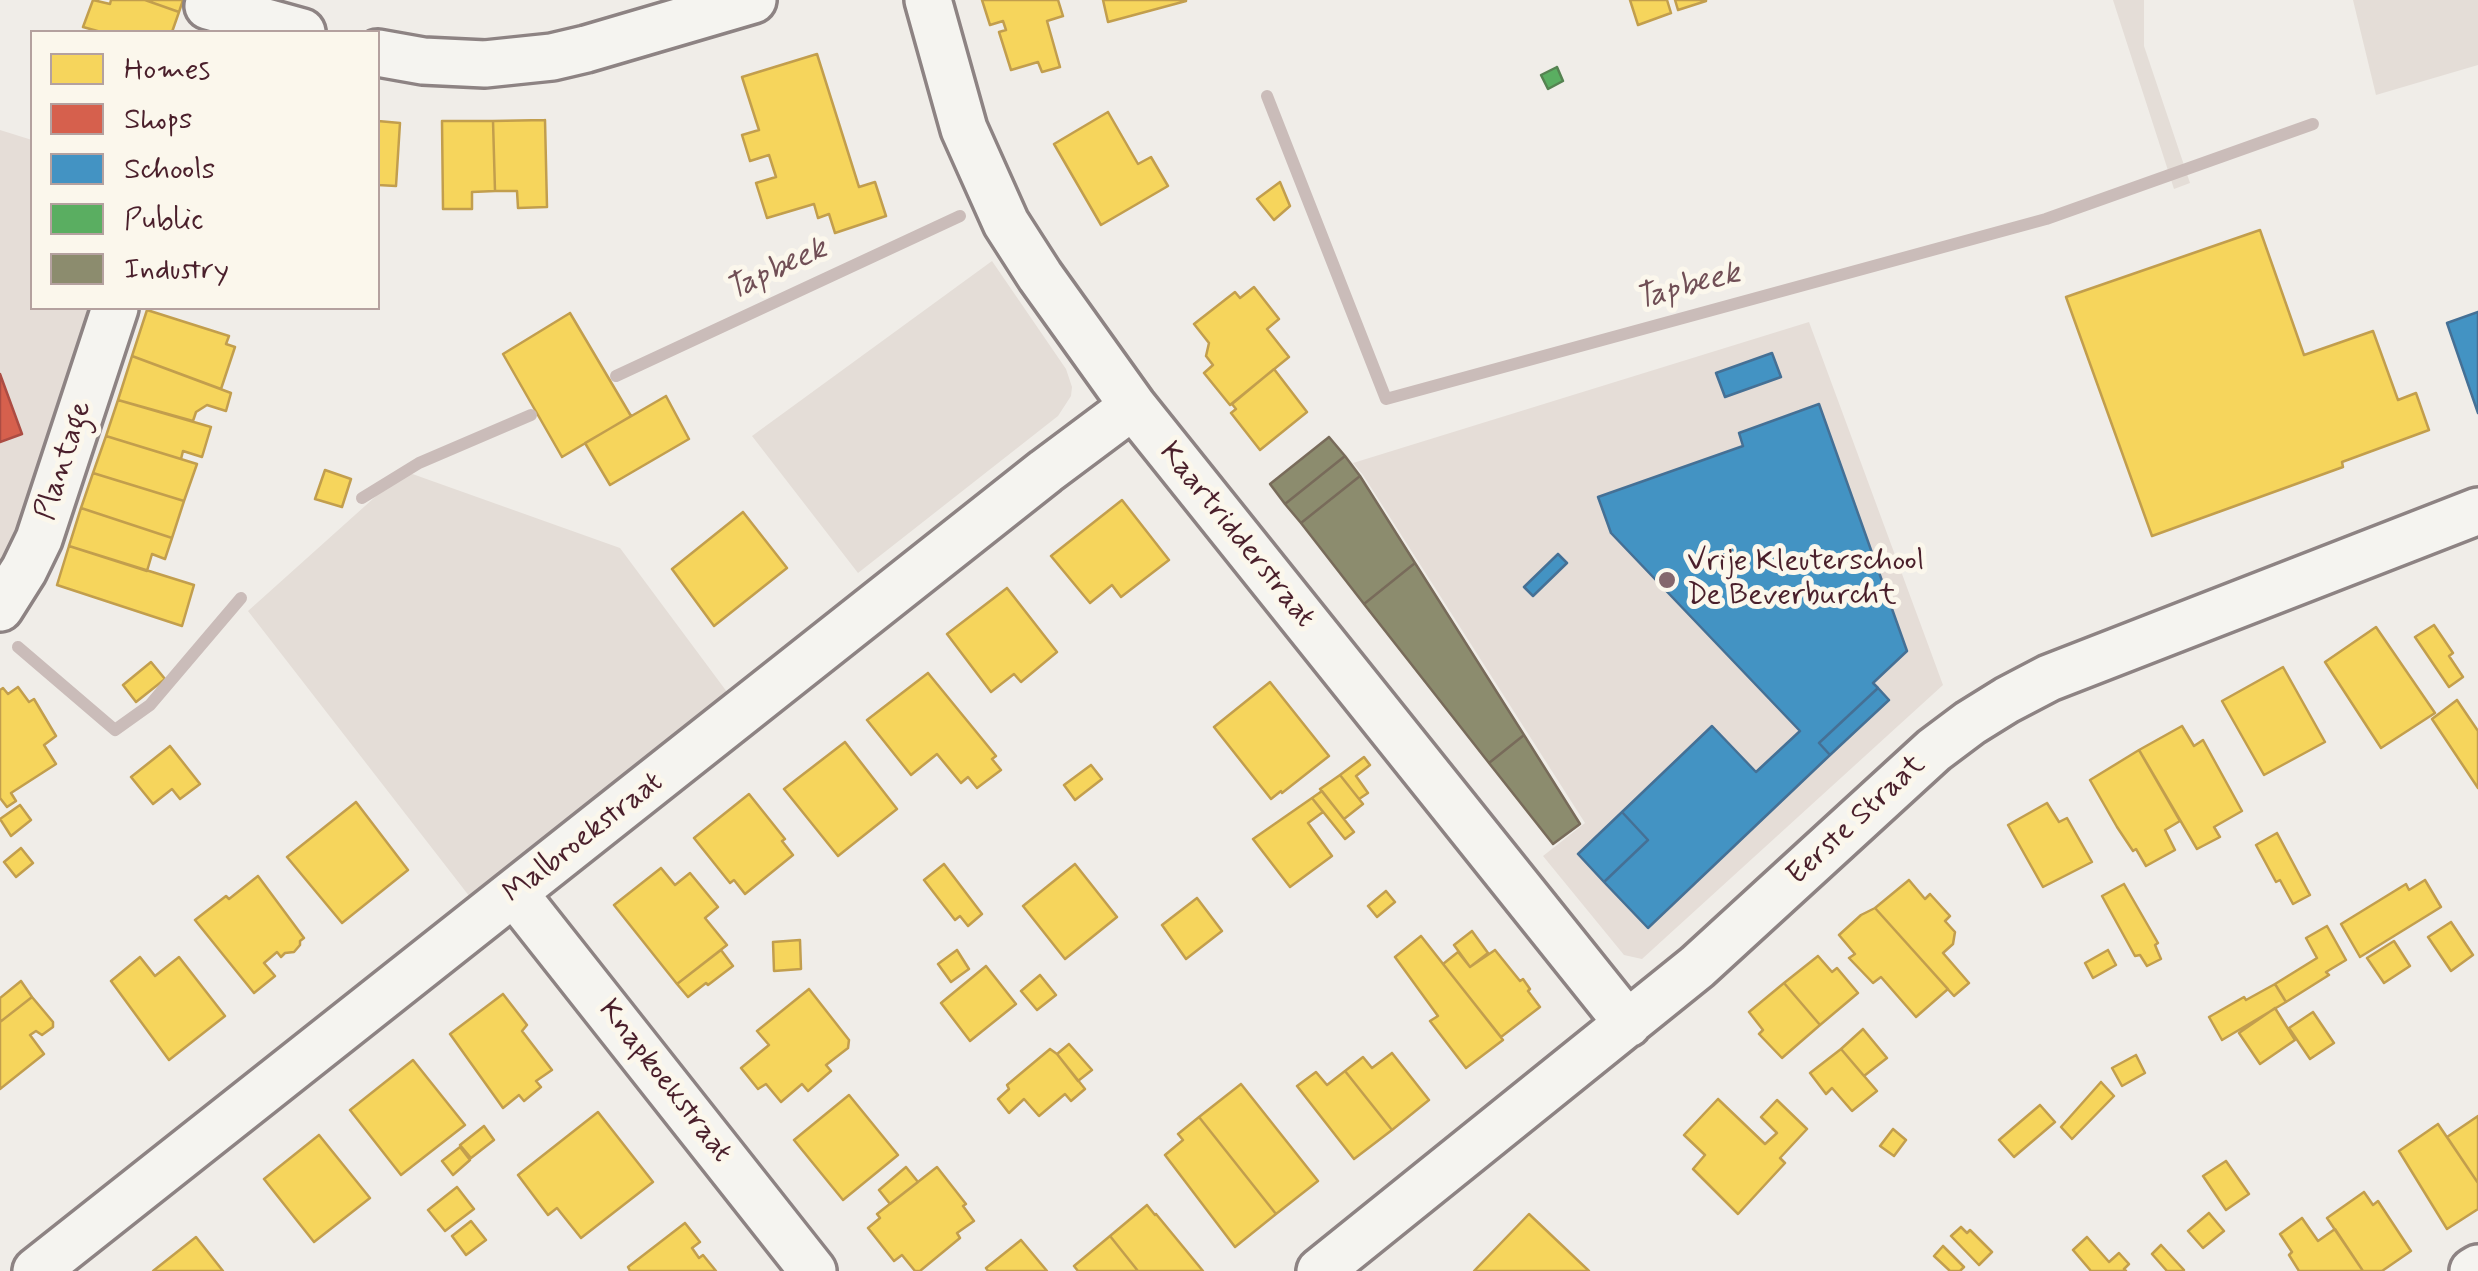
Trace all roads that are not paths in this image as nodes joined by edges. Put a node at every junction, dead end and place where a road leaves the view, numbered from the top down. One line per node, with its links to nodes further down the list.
1 (753, 0): 5 (street)
2 (928, 0): 7 (street, Kaartridderstraat)
3 (206, 13): 4 (street)
4 (292, 30)
5 (380, 53)
6 (114, 310): 9 (street, Plantage)
7 (1132, 406): 10 (street, Malbroekstraat); 11 (street, Kaartridderstraat)
8 (2478, 511): 11 (street, Eerste Straat)
9 (0, 608)
10 (515, 894): 12 (street, Malbroekstraat); 13 (street, Knapkoekstraat)
11 (1628, 1024): 14 (street, Eerste Straat)
12 (36, 1271)
13 (812, 1271)
14 (1320, 1271)

